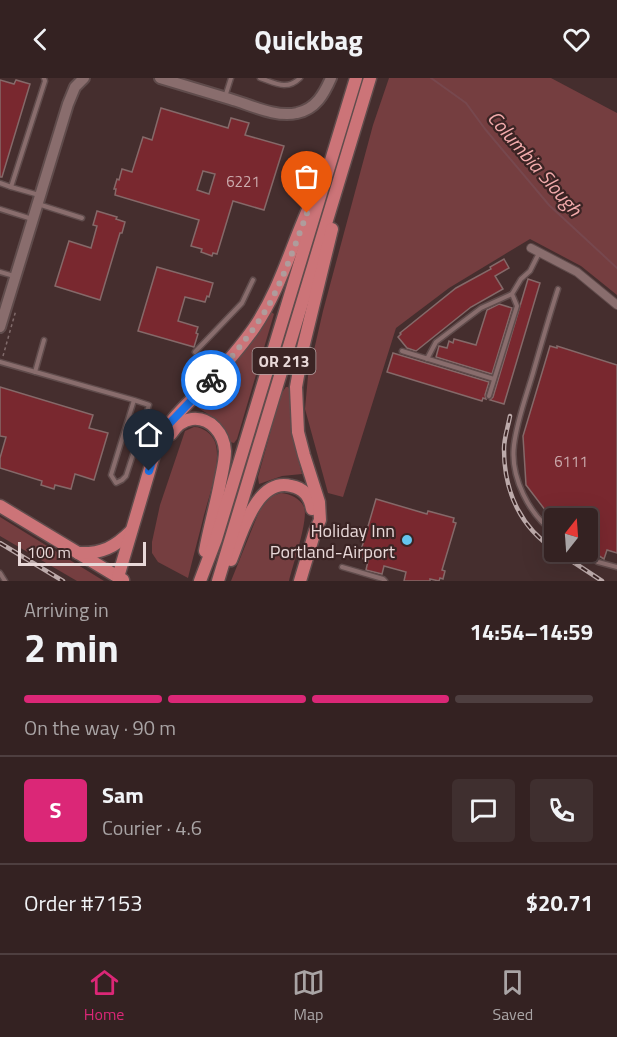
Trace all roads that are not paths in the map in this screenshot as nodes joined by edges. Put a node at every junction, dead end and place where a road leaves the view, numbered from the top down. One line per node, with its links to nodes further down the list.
1 (44, 78): 14 (lane)
2 (84, 78): 15 (street)
3 (160, 78): 10 (street)
4 (231, 78): 10 (lane)
5 (260, 78): 6 (lane)
6 (300, 78)
7 (331, 78): 10 (street)
8 (356, 78): 12 (main road, OR 213)
9 (370, 78): 11 (main road, OR 213)
10 (225, 98)
11 (346, 157): 40 (main road); 49 (main road, OR 213)
12 (330, 164): 39 (main road); 46 (main road, OR 213)
13 (0, 183): 14 (lane)
14 (11, 187): 15 (lane)
15 (39, 200): 17 (lane); 18 (street)
16 (0, 209): 18 (lane)
17 (82, 218)
18 (33, 219): 22 (street)
19 (531, 248): 20 (street)
20 (540, 253): 25 (lane); 26 (street)
21 (0, 272): 22 (lane)
22 (15, 277): 27 (street)
23 (253, 280): 30 (lane)
24 (558, 289): 38 (lane)
25 (512, 294): 31 (lane); 34 (lane)
26 (617, 304)
27 (0, 327)
28 (44, 340): 33 (lane)
29 (402, 351): 31 (lane)
30 (195, 352)
31 (427, 359): 34 (lane)
32 (1, 362): 33 (lane)
33 (35, 372): 36 (lane)
34 (494, 379): 35 (lane)
35 (489, 396)
36 (134, 400): 36 (lane)
37 (0, 506): 41 (main road)
38 (544, 524)
39 (132, 531): 41 (main road); 47 (main road)
40 (315, 531): 49 (main road); 50 (main road)
41 (76, 553): 47 (main road)
42 (598, 562): 44 (lane)
43 (342, 567): 51 (lane)
44 (617, 567)
45 (0, 573): 48 (lane)
46 (200, 579): 47 (main road)
47 (122, 580)
48 (5, 581)
49 (219, 581)
50 (300, 581)
51 (386, 581)

